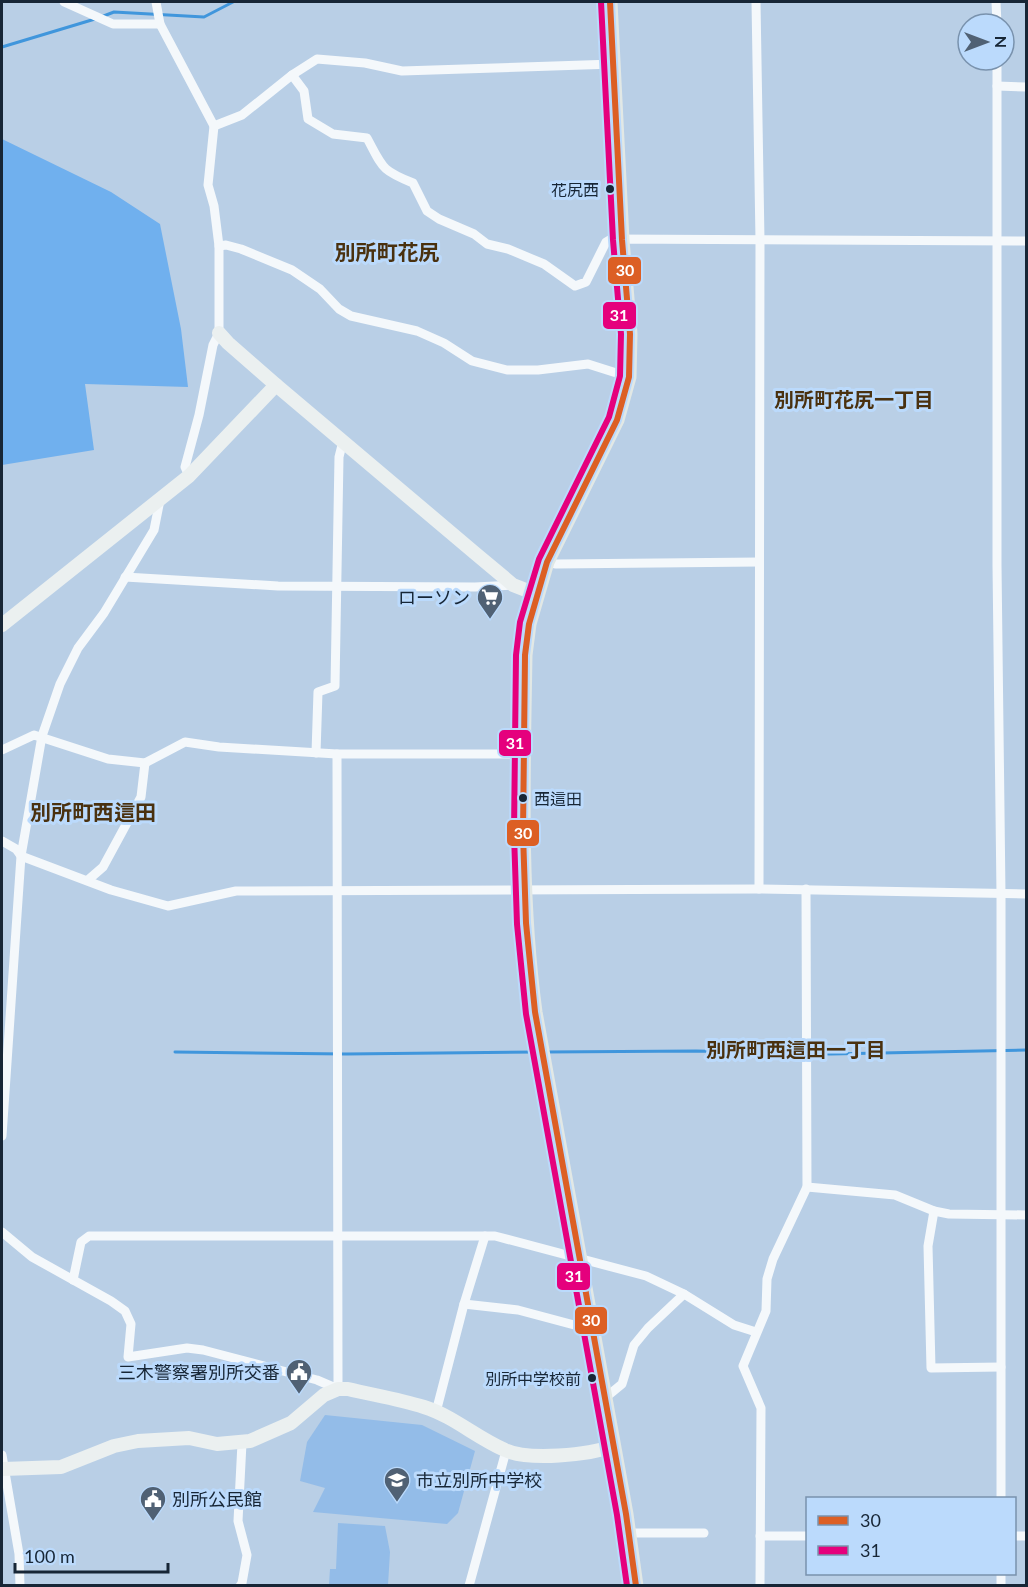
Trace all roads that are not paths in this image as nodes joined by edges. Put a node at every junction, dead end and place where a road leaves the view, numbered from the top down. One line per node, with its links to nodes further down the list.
1 (64, 2): 5 (street)
2 (156, 2): 5 (street)
3 (610, 2): 6 (main road)
4 (756, 2): 13 (street)
5 (160, 24): 11 (street)
6 (614, 64): 8 (street); 12 (main road)
7 (997, 72): 9 (street)
8 (292, 75): 11 (street); 12 (street)
9 (997, 86): 10 (street); 14 (street)
10 (1026, 87)
11 (214, 126): 16 (street)
12 (622, 240): 13 (street); 18 (main road)
13 (760, 240): 14 (street); 24 (street)
14 (996, 240): 15 (street); 43 (street)
15 (1026, 241)
16 (219, 246): 17 (street); 18 (street)
17 (219, 333): 19 (street); 21 (street)
18 (629, 377): 23 (main road)
19 (276, 385): 20 (street); 21 (street)
20 (343, 441): 26 (street); 27 (street)
21 (189, 476): 22 (street)
22 (160, 500): 25 (street); 29 (street)
23 (547, 562): 24 (street); 28 (main road)
24 (759, 562): 39 (street)
25 (125, 577): 27 (street); 30 (street)
26 (513, 585): 27 (street); 28 (street)
27 (337, 586): 32 (street)
28 (536, 594): 34 (main road)
29 (2, 625)
30 (42, 736): 31 (street); 35 (street); 37 (street)
31 (2, 750)
32 (316, 753): 33 (street); 35 (street)
33 (337, 754): 34 (street); 40 (street)
34 (523, 754): 42 (main road)
35 (145, 764): 38 (street)
36 (2, 841): 37 (street)
37 (21, 856): 38 (street); 45 (street)
38 (88, 880): 40 (street)
39 (759, 889): 41 (street); 42 (street)
40 (337, 890): 42 (street); 52 (street)
41 (806, 890): 43 (street); 46 (street)
42 (524, 891): 53 (main road)
43 (1001, 894): 44 (street); 48 (street)
44 (1026, 894)
45 (2, 1137)
46 (807, 1187): 47 (street); 58 (street)
47 (934, 1211): 48 (street); 59 (street)
48 (1000, 1215): 49 (street); 59 (street)
49 (1026, 1215)
50 (2, 1232): 54 (street)
51 (485, 1236): 52 (street); 53 (street); 56 (street)
52 (337, 1237): 54 (street); 60 (street)
53 (580, 1259): 55 (street); 57 (main road)
54 (73, 1280): 60 (street)
55 (684, 1294): 58 (street); 61 (street)
56 (464, 1304): 57 (street); 62 (street)
57 (593, 1330): 61 (main road)
58 (756, 1332): 70 (street)
59 (1001, 1367): 67 (street)
60 (338, 1389): 62 (street); 63 (street)
61 (605, 1398): 64 (main road)
62 (436, 1412): 65 (street)
63 (242, 1443): 66 (street); 73 (street)
64 (613, 1446): 65 (street); 68 (main road)
65 (506, 1451): 74 (street)
66 (2, 1462): 72 (street)
67 (1001, 1497)
68 (630, 1533): 69 (street); 75 (main road)
69 (704, 1533)
70 (760, 1536): 71 (street); 76 (street)
71 (806, 1536)
72 (20, 1586)
73 (240, 1586)
74 (469, 1586)
75 (636, 1586)
76 (760, 1586)

